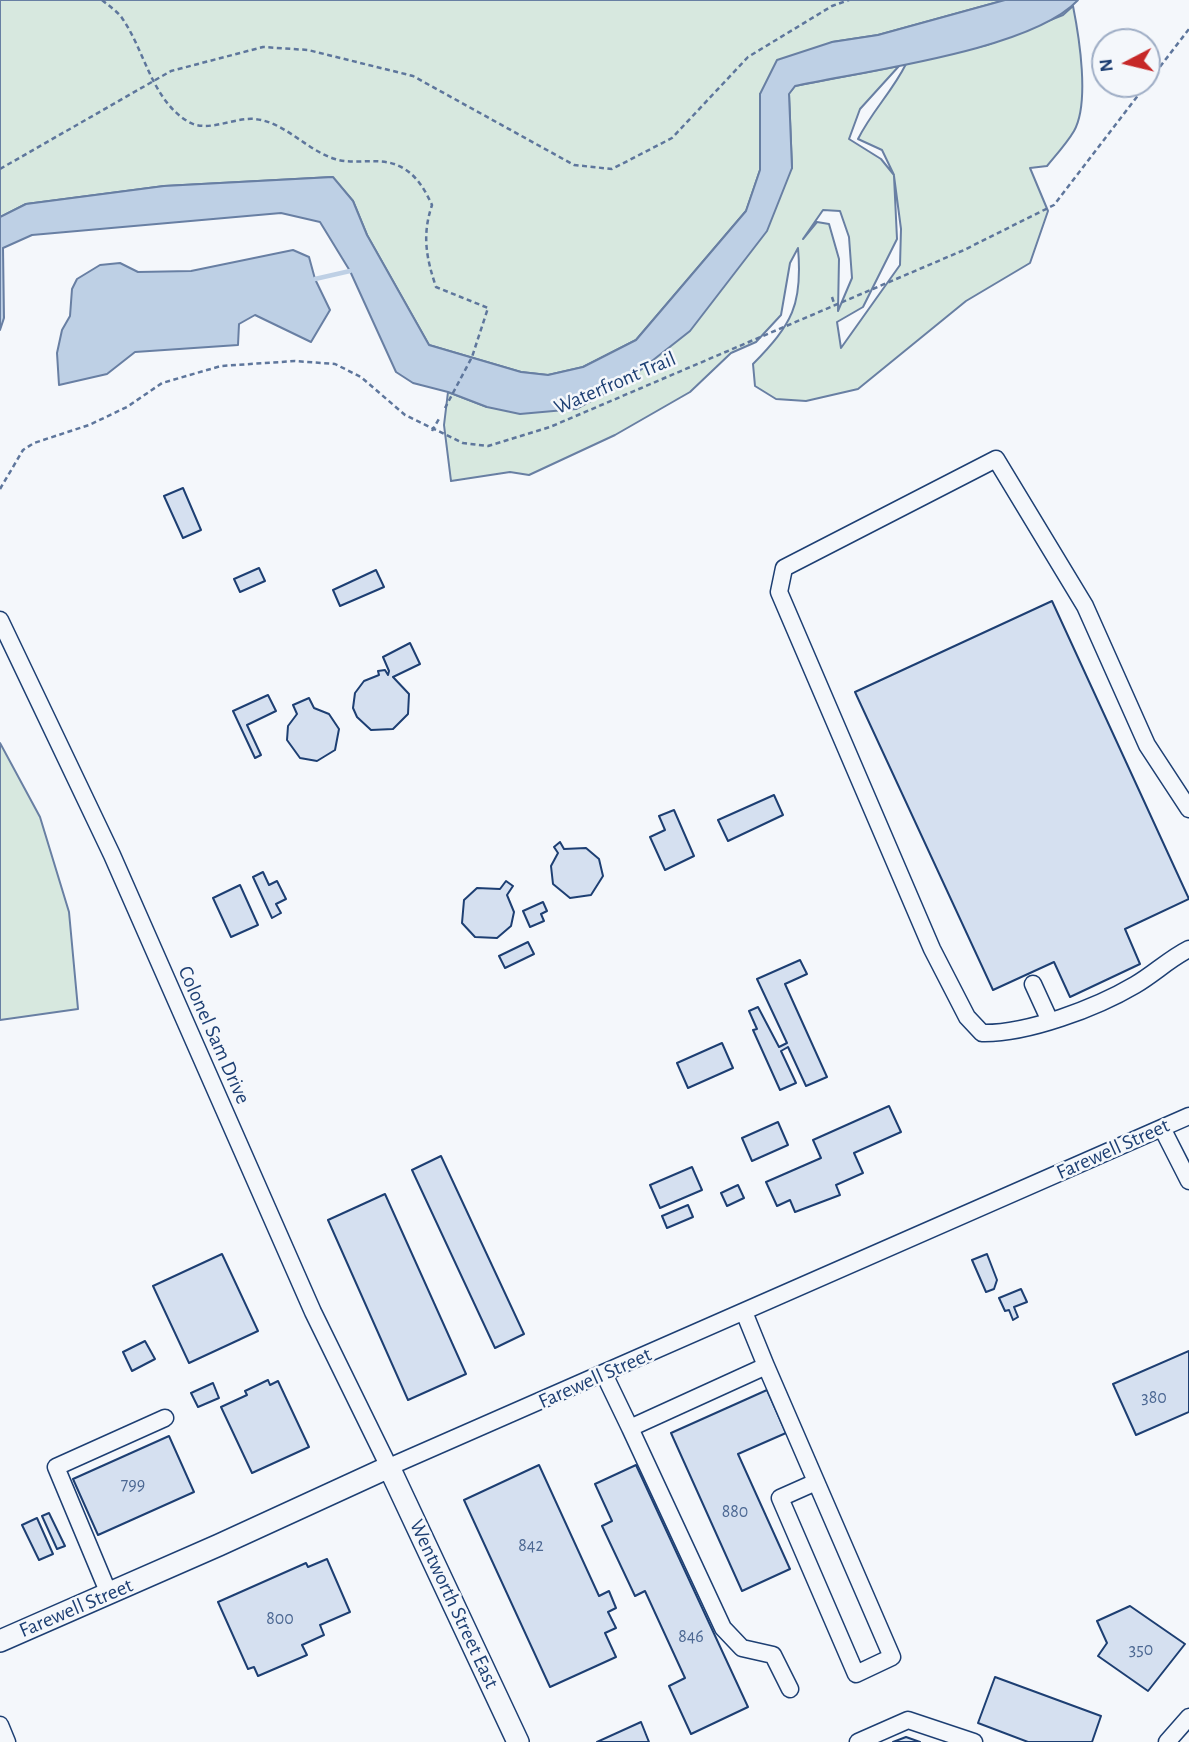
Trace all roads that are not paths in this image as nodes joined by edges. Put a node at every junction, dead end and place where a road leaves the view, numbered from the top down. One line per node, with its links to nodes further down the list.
1 (0, 620): 14 (street, Colonel Sam Drive)
2 (1189, 809): 5 (street)
3 (1189, 949): 5 (street)
4 (1034, 984): 5 (street)
5 (1049, 1019)
6 (1189, 1115): 7 (street, Farewell Street)
7 (1162, 1129): 8 (street); 9 (street, Farewell Street)
8 (1189, 1181)
9 (744, 1312): 10 (street); 11 (street, Farewell Street)
10 (766, 1366): 13 (street); 15 (street)
11 (604, 1374): 13 (street); 14 (street, Farewell Street)
12 (165, 1418): 16 (street)
13 (630, 1428): 18 (street)
14 (389, 1467): 16 (main road, Farewell Street); 22 (main road, Wentworth Street East)
15 (816, 1482): 15 (street)
16 (109, 1594): 17 (main road, Farewell Street)
17 (0, 1641)
18 (790, 1689)
19 (1189, 1717): 25 (street)
20 (0, 1725): 21 (street)
21 (7, 1742)
22 (518, 1742)
23 (858, 1742): 24 (street)
24 (974, 1742)
25 (1167, 1742)

